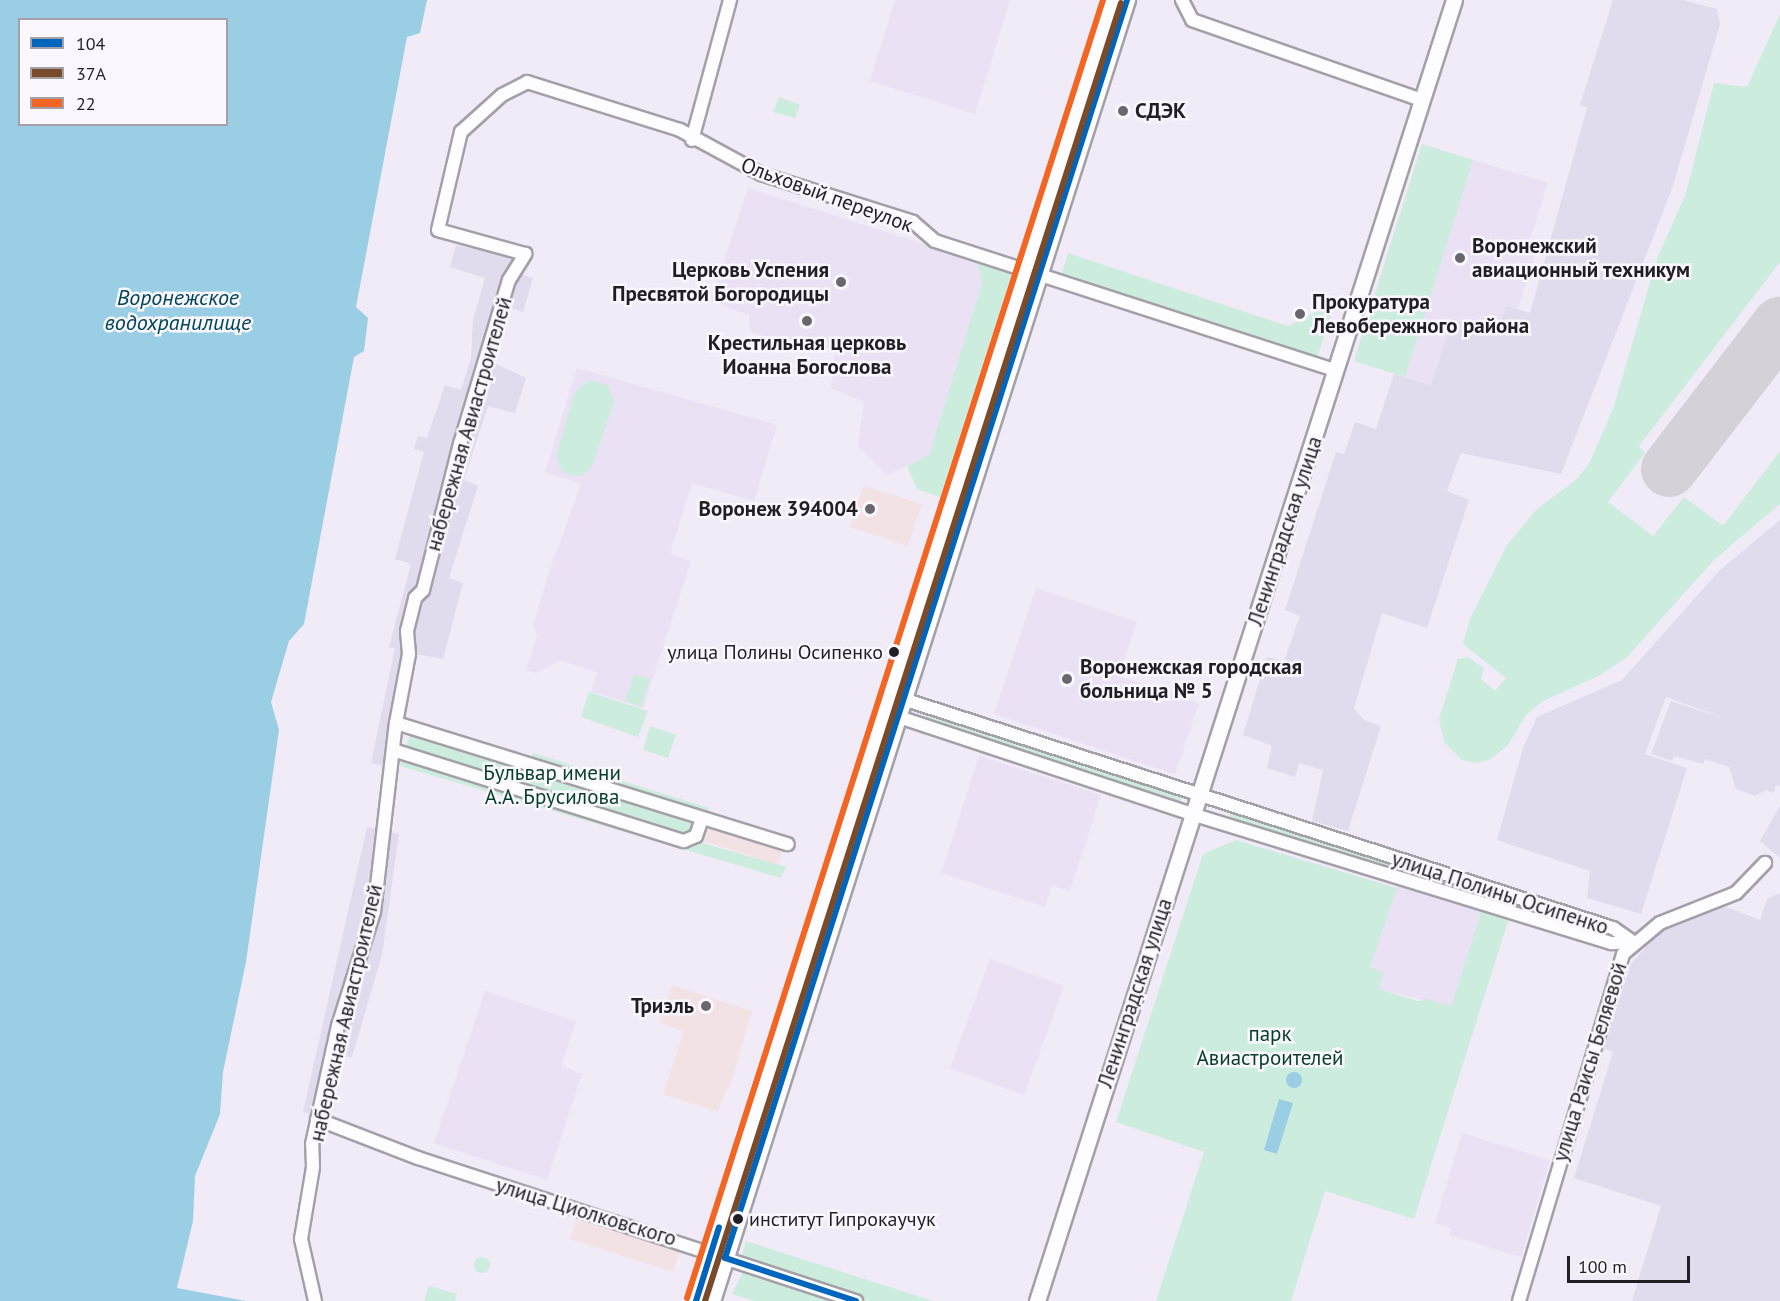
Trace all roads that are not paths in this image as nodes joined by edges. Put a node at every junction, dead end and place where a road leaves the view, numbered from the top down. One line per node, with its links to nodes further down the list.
1 (730, 0): 8 (street)
2 (1112, 0): 9 (main road)
3 (1127, 0): 9 (main road)
4 (1182, 0): 7 (street)
5 (1454, 0): 7 (main road, Ленинградская улица)
6 (527, 82): 8 (street, Ольховый переулок); 14 (street, набережная Авиастроителей)
7 (1422, 100): 10 (main road, Ленинградская улица)
8 (692, 140): 9 (street, Ольховый переулок)
9 (1034, 271): 10 (street, Ольховый переулок); 11 (main road); 12 (main road)
10 (1334, 370): 16 (main road, Ленинградская улица)
11 (903, 699): 12 (street); 13 (main road); 16 (street, улица Полины Осипенко)
12 (888, 703): 13 (street); 23 (main road)
13 (897, 717): 17 (street, улица Полины Осипенко); 23 (main road)
14 (396, 723): 15 (street, набережная Авиастроителей); 18 (street)
15 (393, 750): 18 (street); 22 (street, набережная Авиастроителей)
16 (1198, 796): 17 (main road, Ленинградская улица); 21 (street, улица Полины Осипенко)
17 (1192, 814): 21 (street, улица Полины Осипенко); 28 (main road, Ленинградская улица)
18 (702, 819): 19 (street)
19 (788, 844)
20 (1765, 863): 21 (street, улица Раисы Беляевой)
21 (1634, 942): 29 (street, улица Раисы Беляевой)
22 (317, 1119): 23 (street, улица Циолковского); 24 (street, набережная Авиастроителей)
23 (718, 1255): 25 (main road); 26 (main road); 27 (street, улица Циолковского)
24 (315, 1301)
25 (696, 1301)
26 (712, 1301)
27 (856, 1301)
28 (1037, 1301)
29 (1519, 1301)

